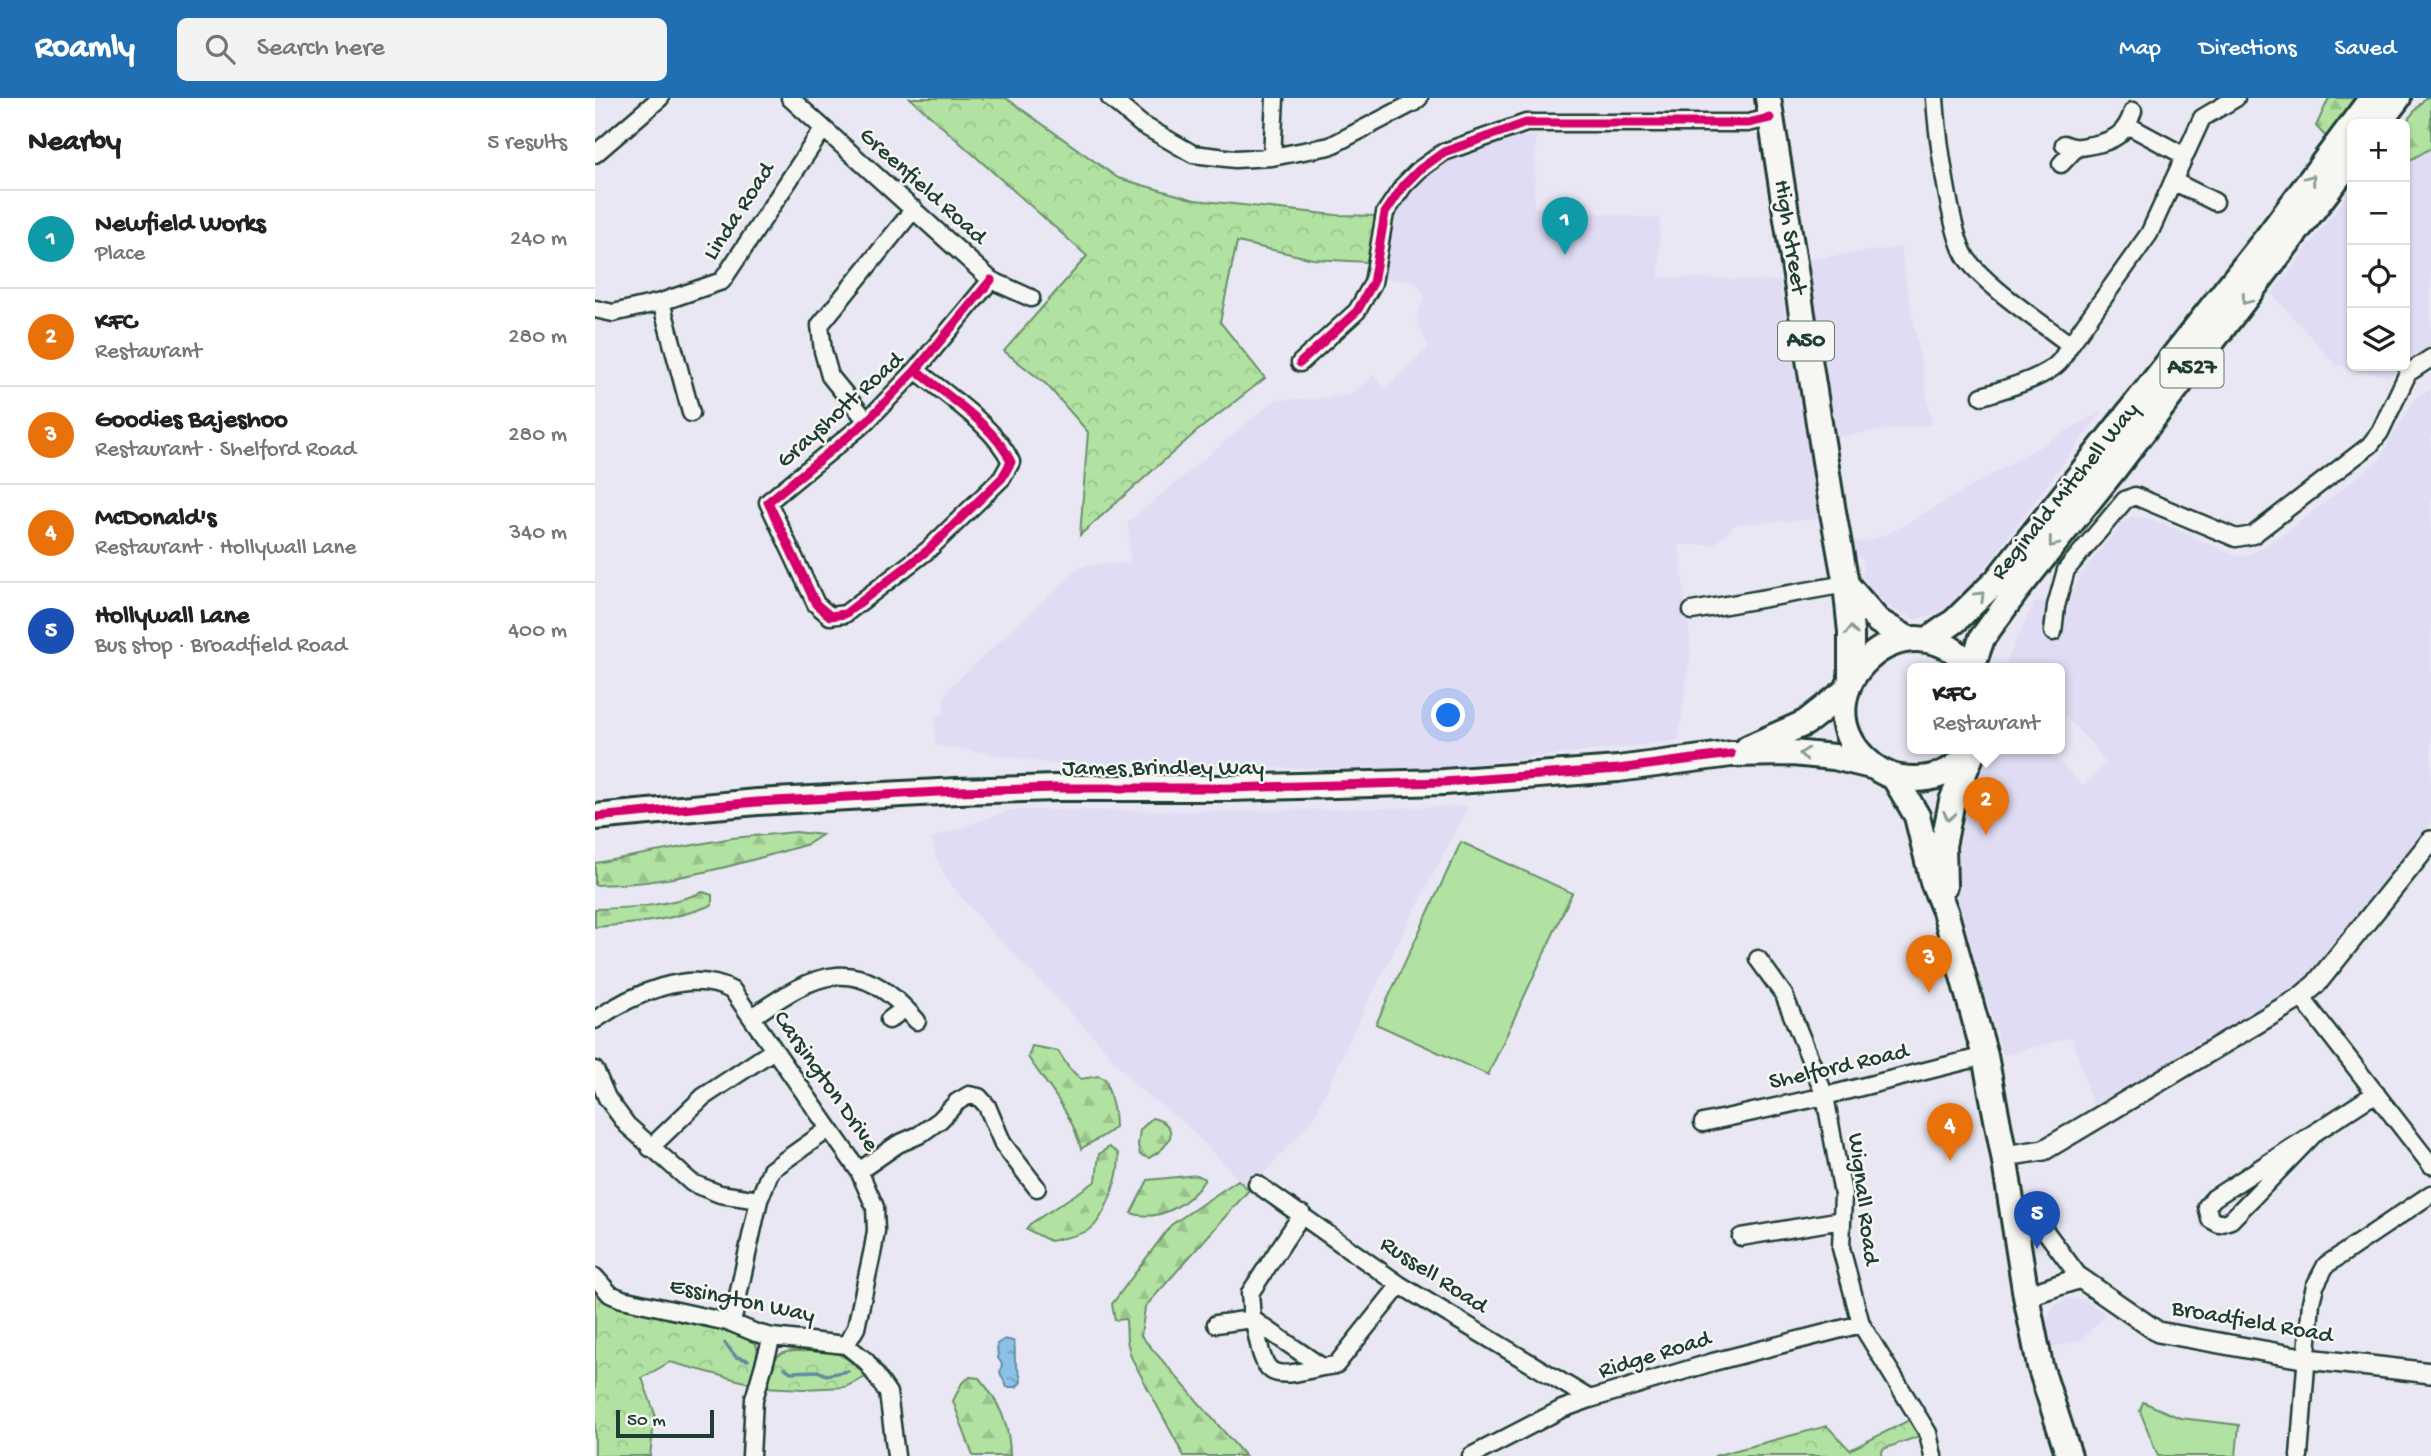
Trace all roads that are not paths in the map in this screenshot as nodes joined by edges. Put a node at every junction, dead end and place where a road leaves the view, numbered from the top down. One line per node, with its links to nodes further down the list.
1 (660, 98): 13 (street)
2 (790, 98): 12 (street, Greenfield Road)
3 (1109, 98): 15 (street)
4 (1275, 98): 15 (street)
5 (1419, 98): 15 (street)
6 (1935, 98): 25 (street)
7 (2236, 98): 14 (street)
8 (2372, 98): 35 (main road, Reginald Mitchell Way / A527, one-way to 8)
9 (2398, 98): 11 (main road)
10 (1769, 108): 27 (street); 32 (main road, High Street / A50)
11 (2382, 119)
12 (823, 129): 20 (street, Greenfield Road); 23 (street, Linda Road)
13 (595, 154)
14 (2183, 155): 16 (street); 18 (street)
15 (1272, 157)
16 (2061, 164)
17 (2347, 166): 37 (main road, Reginald Mitchell Way / A527, one-way to 37)
18 (2173, 181): 19 (street); 25 (street)
19 (2215, 202)
20 (914, 209): 21 (street, Greenfield Road); 31 (street)
21 (991, 280): 22 (street, Greenfield Road); 28 (street, Grayshott Road)
22 (1031, 298)
23 (661, 302): 24 (street, Linda Road); 30 (street)
24 (595, 309)
25 (2070, 345): 29 (street)
26 (2431, 358): 34 (street)
27 (1300, 363)
28 (916, 370): 31 (street, Grayshott Road); 31 (street, Grayshott Road)
29 (1982, 396)
30 (691, 413)
31 (867, 421)
32 (1846, 584): 33 (street); 35 (main road); 38 (main road, High Street / A50, one-way to 32)
33 (1692, 611)
34 (2053, 632)
35 (1918, 639): 36 (main road); 38 (main road, Reginald Mitchell Way)
36 (1966, 663)
37 (1974, 663)
38 (1849, 684): 39 (main road, James Brindley Way); 42 (main road, A50)
39 (1731, 754): 42 (main road, James Brindley Way, one-way to 39); 44 (main road, James Brindley Way)
40 (1969, 754): 43 (main road, A50)
41 (1971, 754): 46 (main road, one-way to 46)
42 (1871, 765): 43 (main road, A50)
43 (1894, 777): 46 (main road)
44 (595, 817)
45 (2431, 841): 48 (street)
46 (1945, 911): 55 (main road)
47 (1758, 959): 58 (street, Wignall Road)
48 (2301, 997): 57 (street); 63 (street)
49 (905, 1008): 50 (street); 52 (street); 53 (street)
50 (752, 1017): 51 (street, Carsington Drive); 54 (street, Carsington Drive)
51 (595, 1020)
52 (889, 1020)
53 (917, 1021)
54 (774, 1050): 60 (street, Carsington Drive); 62 (street)
55 (1985, 1056): 58 (street, Shelford Road); 63 (main road)
56 (595, 1070): 62 (street)
57 (2376, 1093): 61 (street); 64 (street)
58 (1825, 1096): 59 (street, Shelford Road); 71 (street, Wignall Road)
59 (1703, 1123)
60 (829, 1129): 65 (street, Carsington Drive); 69 (street)
61 (2317, 1131): 61 (street)
62 (650, 1148): 69 (street)
63 (2004, 1156): 77 (main road)
64 (2431, 1165)
65 (859, 1171): 67 (street); 83 (street, Carsington Drive)
66 (1258, 1184): 70 (street, Russell Road)
67 (1037, 1188)
68 (2431, 1194): 84 (street)
69 (759, 1200): 79 (street)
70 (1302, 1214): 76 (street, Russell Road); 78 (street)
71 (1842, 1220): 73 (street); 81 (street, Wignall Road)
72 (2043, 1228): 75 (street, Broadfield Road)
73 (1741, 1237)
74 (595, 1277): 79 (street, Essington Way)
75 (2080, 1278): 77 (street); 84 (street, Broadfield Road)
76 (1400, 1286): 85 (street); 87 (street, Russell Road)
77 (2026, 1296): 92 (main road)
78 (1253, 1320): 80 (street); 85 (street); 85 (street)
79 (732, 1322): 82 (street, Essington Way)
80 (1216, 1324)
81 (1861, 1324): 87 (street, Ridge Road); 91 (street, Wignall Road)
82 (772, 1337): 83 (street, Essington Way); 88 (street)
83 (846, 1345): 89 (street)
84 (2308, 1359): 86 (street, Broadfield Road); 93 (street)
85 (1322, 1367)
86 (2431, 1373)
87 (1590, 1399): 90 (street, Ridge Road)
88 (751, 1456)
89 (897, 1456)
90 (1471, 1456)
91 (1933, 1456)
92 (2069, 1456)
93 (2299, 1456)

